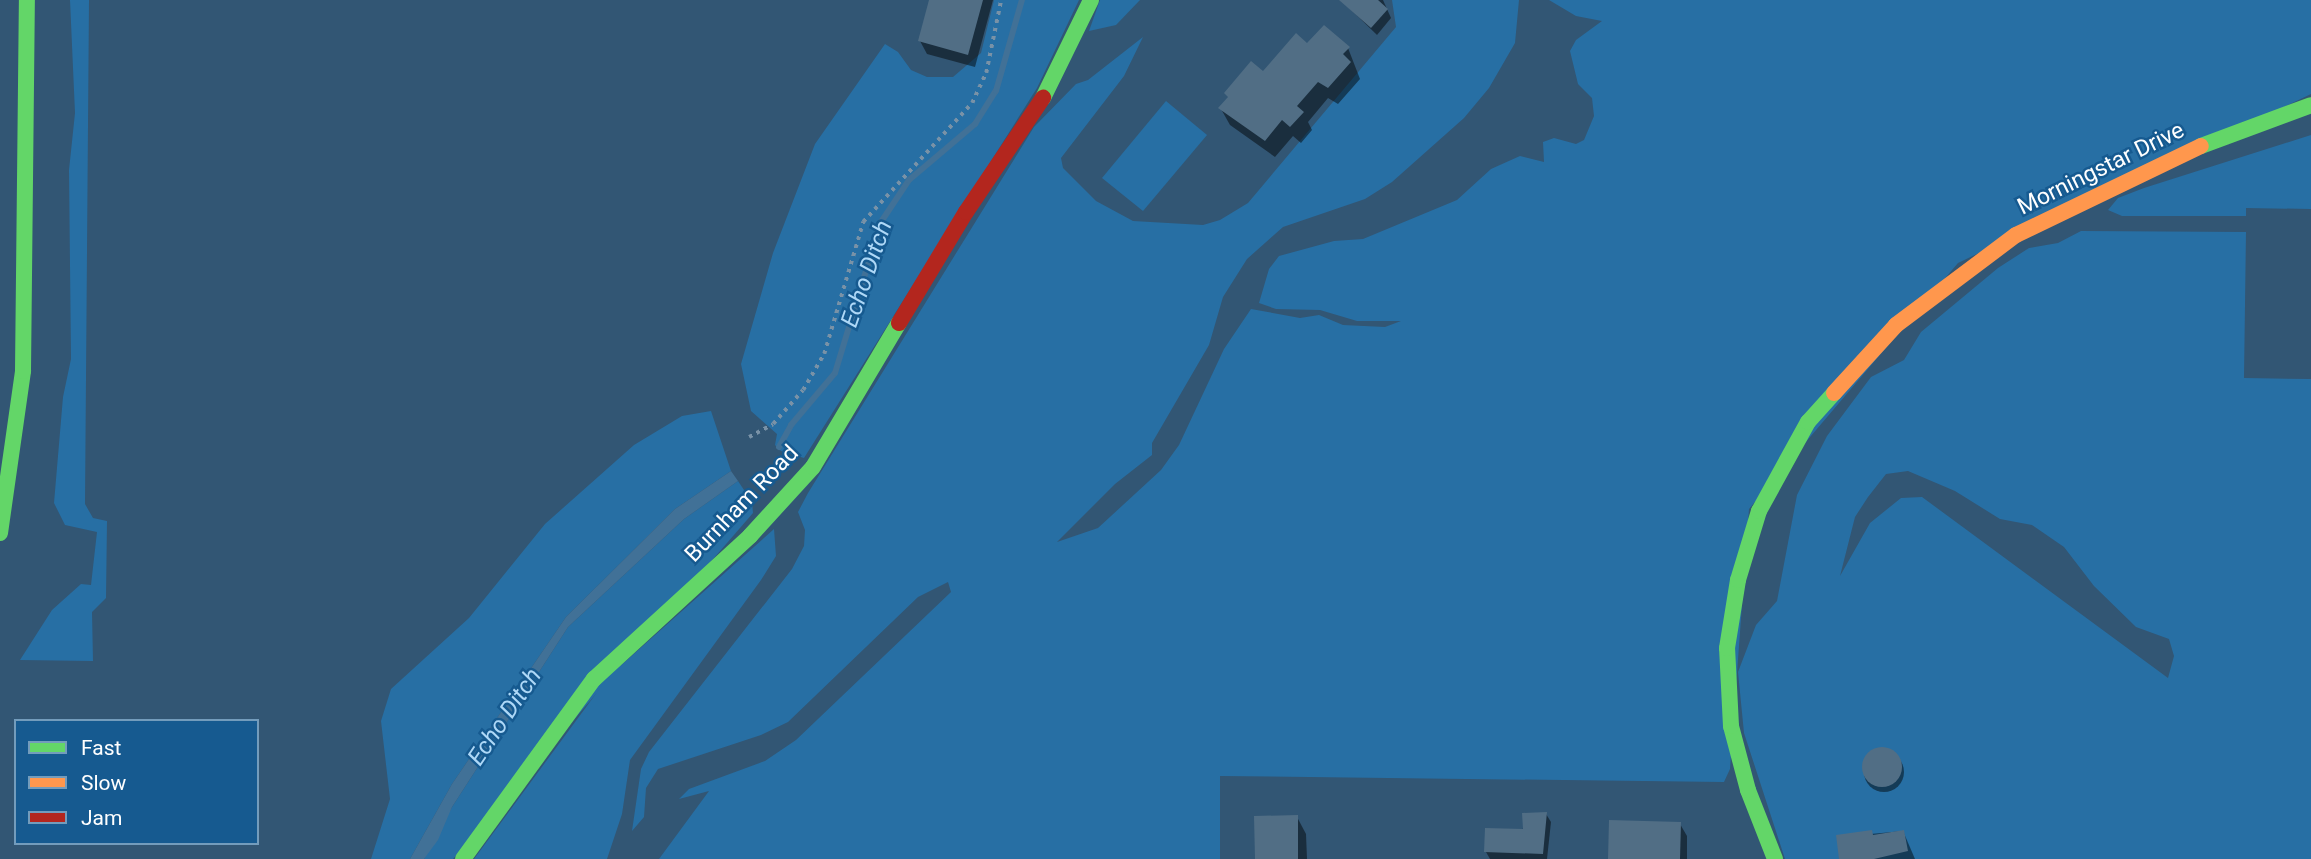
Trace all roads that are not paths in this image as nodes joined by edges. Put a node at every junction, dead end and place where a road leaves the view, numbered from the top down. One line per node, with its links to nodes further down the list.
1 (27, 0): 4 (main road)
2 (1091, 0): 5 (main road, Burnham Road)
3 (2311, 105): 6 (main road, Morningstar Drive)
4 (0, 533)
5 (463, 859)
6 (1775, 859)

